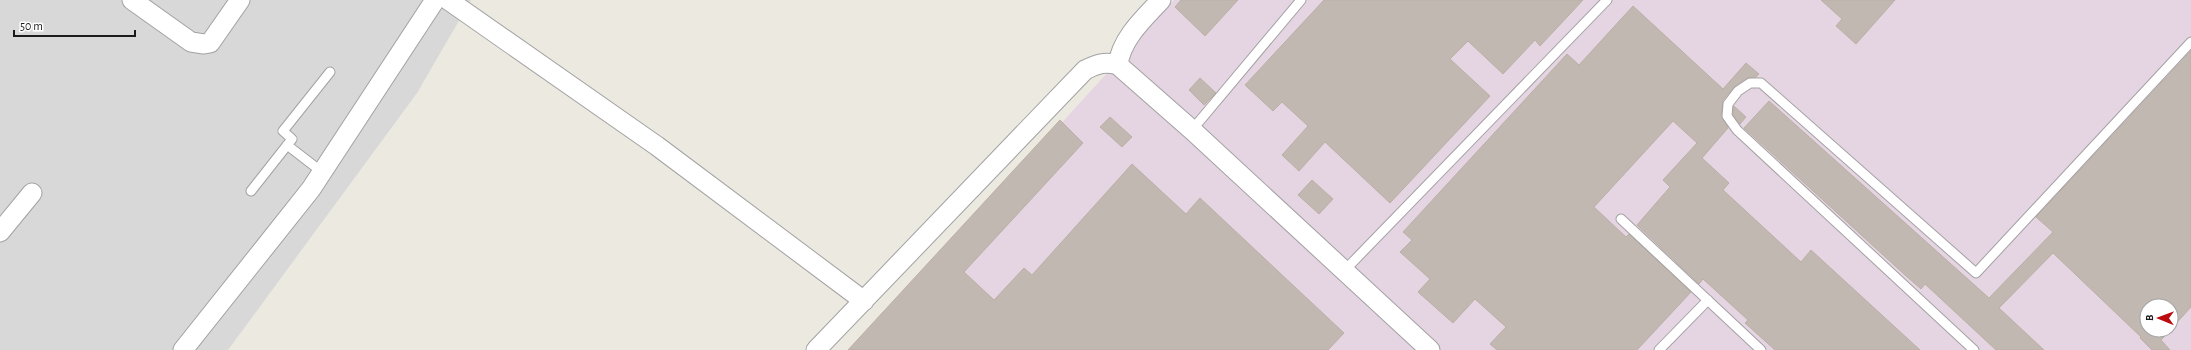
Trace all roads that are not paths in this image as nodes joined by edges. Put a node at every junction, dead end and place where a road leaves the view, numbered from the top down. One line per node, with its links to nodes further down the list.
1 (132, 0): 2 (street)
2 (240, 0)
3 (436, 0): 13 (street)
4 (448, 0): 19 (street)
5 (1161, 0): 9 (street)
6 (1301, 0): 11 (lane)
7 (1607, 0): 18 (lane)
8 (2191, 42): 26 (lane)
9 (1118, 65): 11 (street); 19 (street)
10 (330, 72): 12 (lane)
11 (1192, 130): 18 (street)
12 (287, 145): 13 (lane); 14 (lane)
13 (322, 172): 21 (street)
14 (251, 191)
15 (32, 193): 17 (street)
16 (1620, 220): 20 (lane)
17 (0, 232)
18 (1345, 270): 23 (street)
19 (864, 300): 22 (street)
20 (1708, 300): 24 (lane); 25 (lane)
21 (183, 350)
22 (816, 350)
23 (1430, 350)
24 (1659, 350)
25 (1761, 350)
26 (1974, 350)

